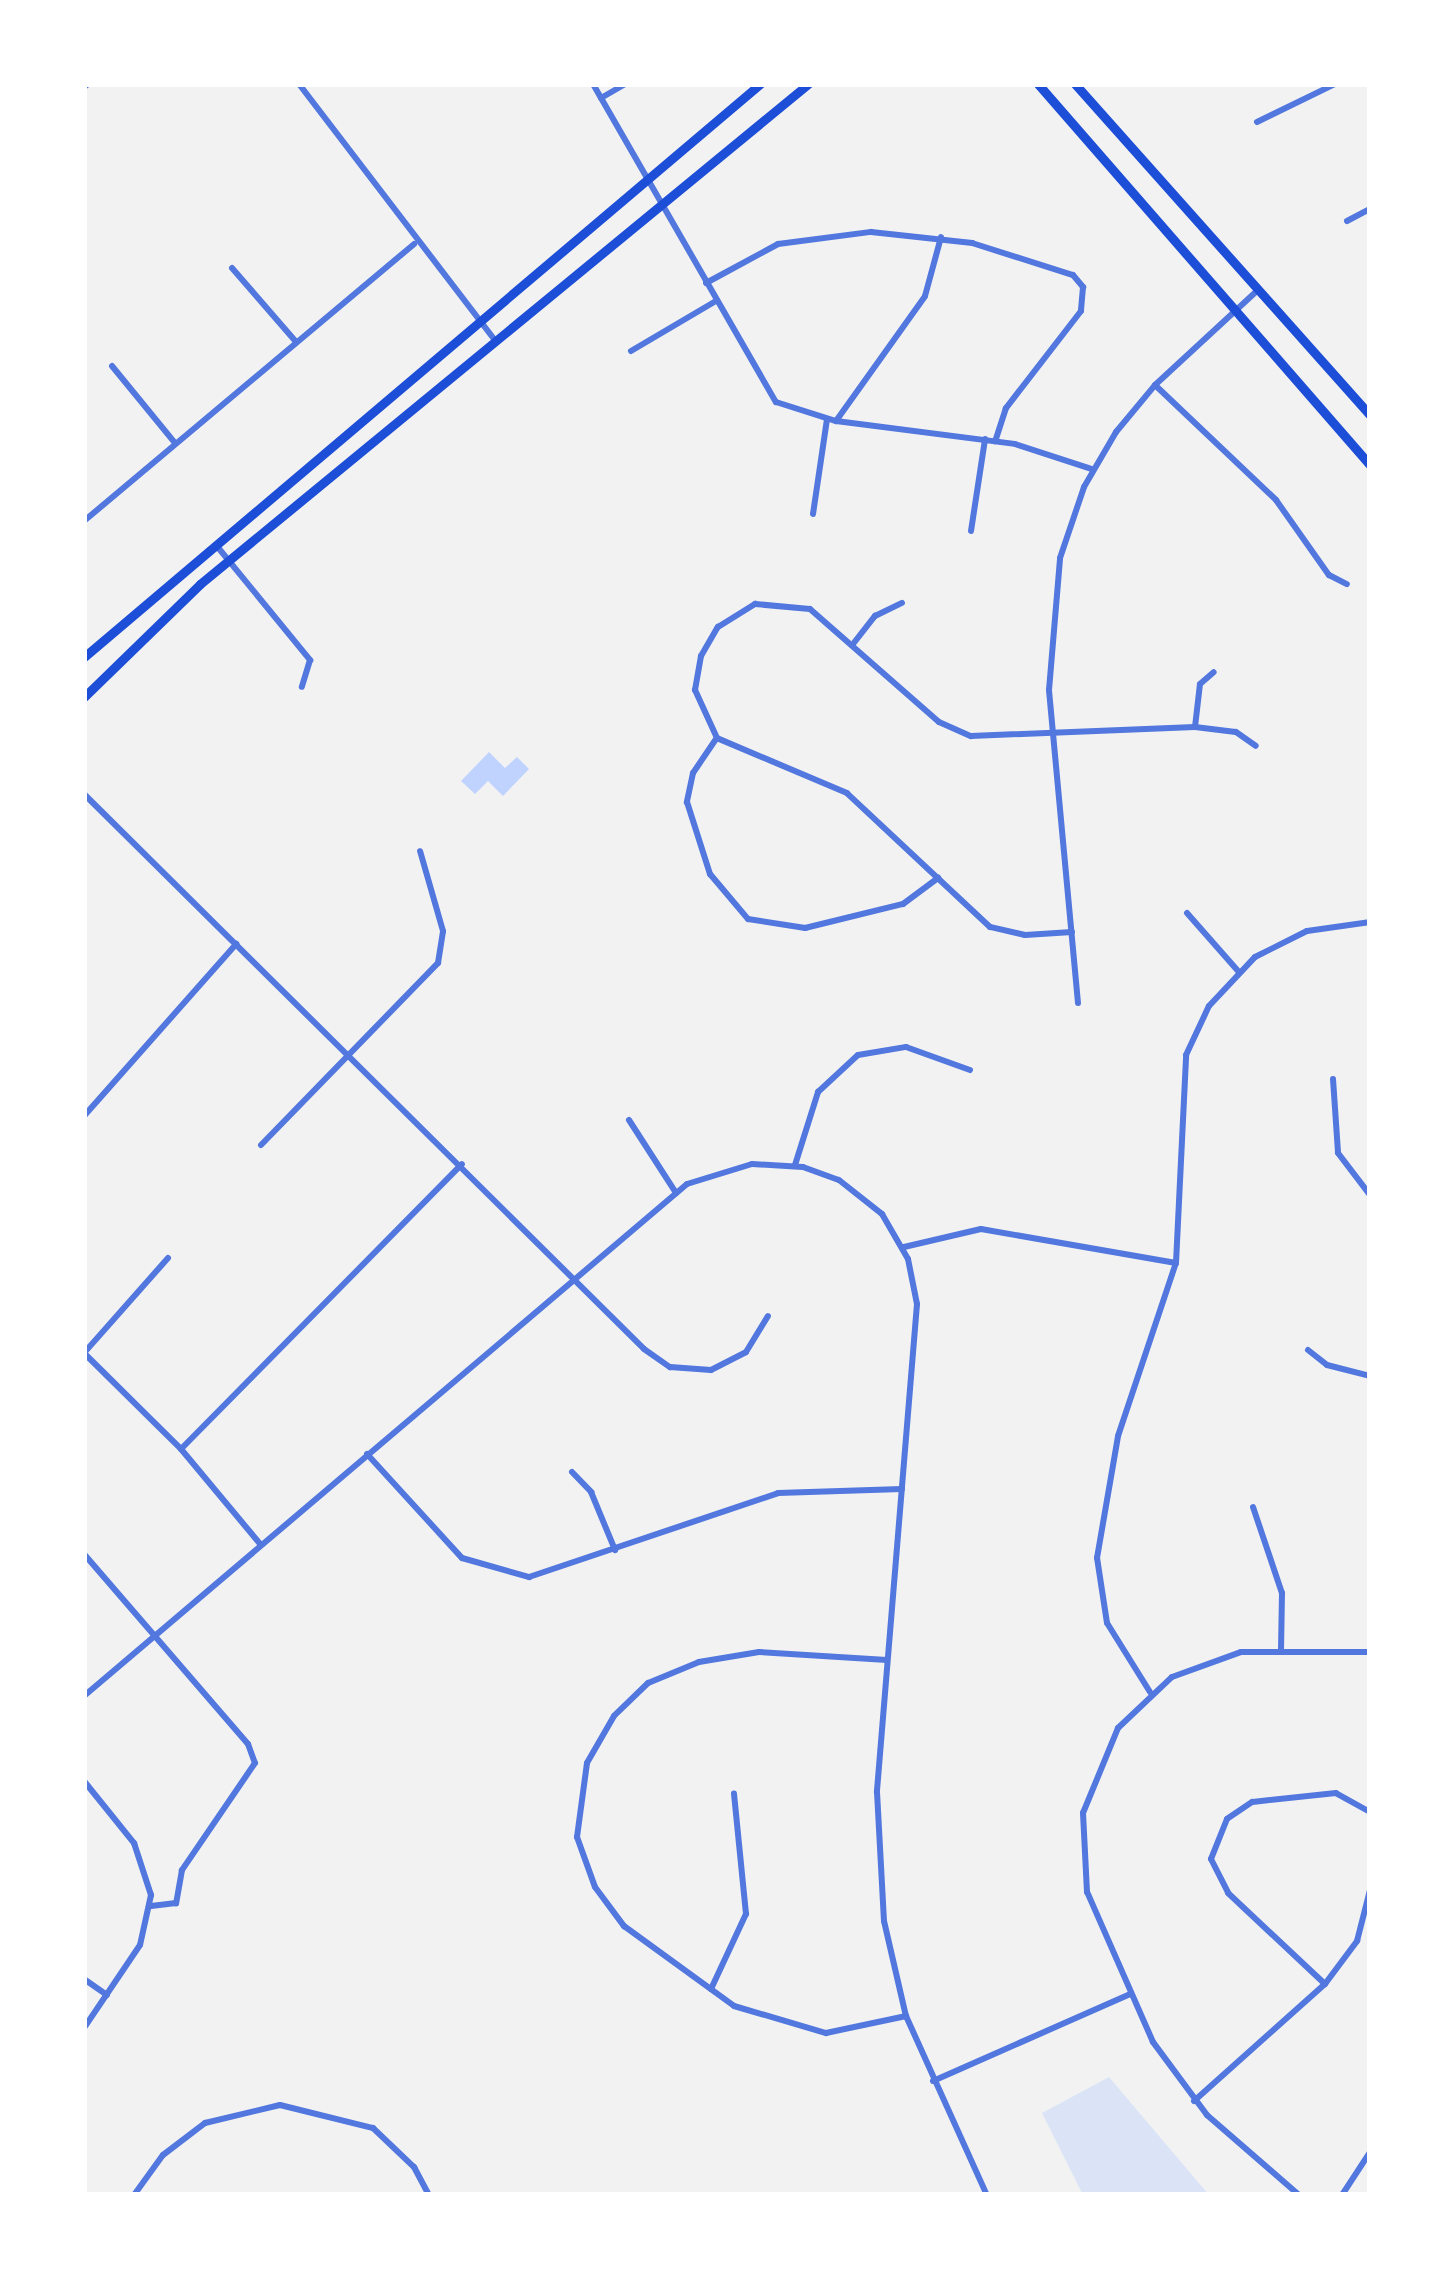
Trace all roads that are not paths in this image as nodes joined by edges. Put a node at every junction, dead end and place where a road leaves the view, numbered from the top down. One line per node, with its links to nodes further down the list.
1 (298, 84): 16 (street)
2 (593, 84): 9 (street)
3 (625, 84): 9 (street)
4 (760, 84): 11 (main road)
5 (808, 84): 12 (main road)
6 (1039, 84): 21 (main road)
7 (1075, 84): 19 (main road)
8 (1335, 84): 10 (street)
9 (601, 98): 11 (street)
10 (1257, 122)
11 (647, 183): 12 (street); 22 (main road)
12 (660, 208): 18 (street); 23 (main road)
13 (1370, 209): 14 (street)
14 (1347, 221)
15 (941, 237): 18 (street); 29 (street); 31 (street)
16 (414, 244): 22 (street); 24 (street)
17 (232, 268): 24 (street)
18 (706, 283): 20 (street)
19 (1258, 290): 21 (street); 28 (main road)
20 (716, 301): 25 (street); 29 (street)
21 (1235, 312): 27 (street); 33 (main road)
22 (481, 324): 23 (street); 38 (main road)
23 (495, 340): 39 (main road)
24 (296, 342): 32 (street)
25 (631, 351)
26 (112, 366): 32 (street)
27 (1155, 385): 34 (street); 40 (street)
28 (1370, 416)
29 (832, 420): 30 (street); 35 (street)
30 (985, 439): 31 (street); 37 (street)
31 (995, 441): 34 (street)
32 (175, 443): 36 (street)
33 (1370, 466)
34 (1093, 469): 48 (street)
35 (813, 514)
36 (84, 521)
37 (970, 531)
38 (216, 545): 39 (street); 43 (main road)
39 (228, 560): 45 (street); 46 (main road)
40 (1347, 584)
41 (902, 603): 42 (street)
42 (853, 644): 48 (street); 49 (street)
43 (84, 657)
44 (1214, 672): 47 (street)
45 (302, 688)
46 (84, 697)
47 (1195, 727): 48 (street); 50 (street)
48 (1054, 732): 56 (street)
49 (717, 738): 53 (street); 53 (street)
50 (1256, 746)
51 (84, 794): 57 (street)
52 (420, 851): 60 (street)
53 (938, 878): 56 (street)
54 (1187, 913): 58 (street)
55 (1370, 920): 58 (street)
56 (1072, 932): 59 (street)
57 (236, 944): 60 (street); 63 (street)
58 (1238, 971): 72 (street)
59 (1078, 1004)
60 (350, 1056): 65 (street); 66 (street)
61 (970, 1070): 67 (street)
62 (1333, 1079): 69 (street)
63 (84, 1116)
64 (629, 1120): 68 (street)
65 (261, 1145)
66 (462, 1164): 73 (street); 78 (street)
67 (795, 1166): 68 (street); 70 (street)
68 (676, 1193): 73 (street)
69 (1370, 1195)
70 (902, 1247): 72 (street); 81 (street)
71 (168, 1258): 76 (street)
72 (1176, 1263): 90 (street)
73 (577, 1278): 74 (street); 79 (street)
74 (768, 1316)
75 (1308, 1350): 77 (street)
76 (84, 1353): 78 (street)
77 (1370, 1376)
78 (181, 1449): 83 (street)
79 (368, 1454): 83 (street); 84 (street)
80 (572, 1472): 84 (street)
81 (902, 1489): 84 (street); 89 (street)
82 (1253, 1507): 87 (street)
83 (261, 1545): 86 (street)
84 (615, 1550)
85 (84, 1554): 86 (street)
86 (155, 1634): 91 (street); 96 (street)
87 (1281, 1650): 88 (street); 90 (street)
88 (1370, 1652)
89 (886, 1660): 99 (street); 102 (street)
90 (1150, 1692): 100 (street)
91 (84, 1696)
92 (84, 1781): 96 (street)
93 (734, 1794): 99 (street)
94 (1370, 1812): 98 (street)
95 (1370, 1890): 98 (street)
96 (151, 1906): 101 (street)
97 (84, 1979): 101 (street)
98 (1324, 1984): 105 (street)
99 (711, 1989): 102 (street)
100 (1130, 1994): 104 (street); 105 (street)
101 (107, 1995): 103 (street)
102 (906, 2016): 104 (street)
103 (84, 2028)
104 (933, 2081): 107 (street)
105 (1195, 2101): 111 (street)
106 (1370, 2152): 112 (street)
107 (986, 2192): 110 (street)
108 (134, 2195): 109 (street)
109 (429, 2195)
110 (973, 2195)
111 (1299, 2195)
112 (1342, 2195)

